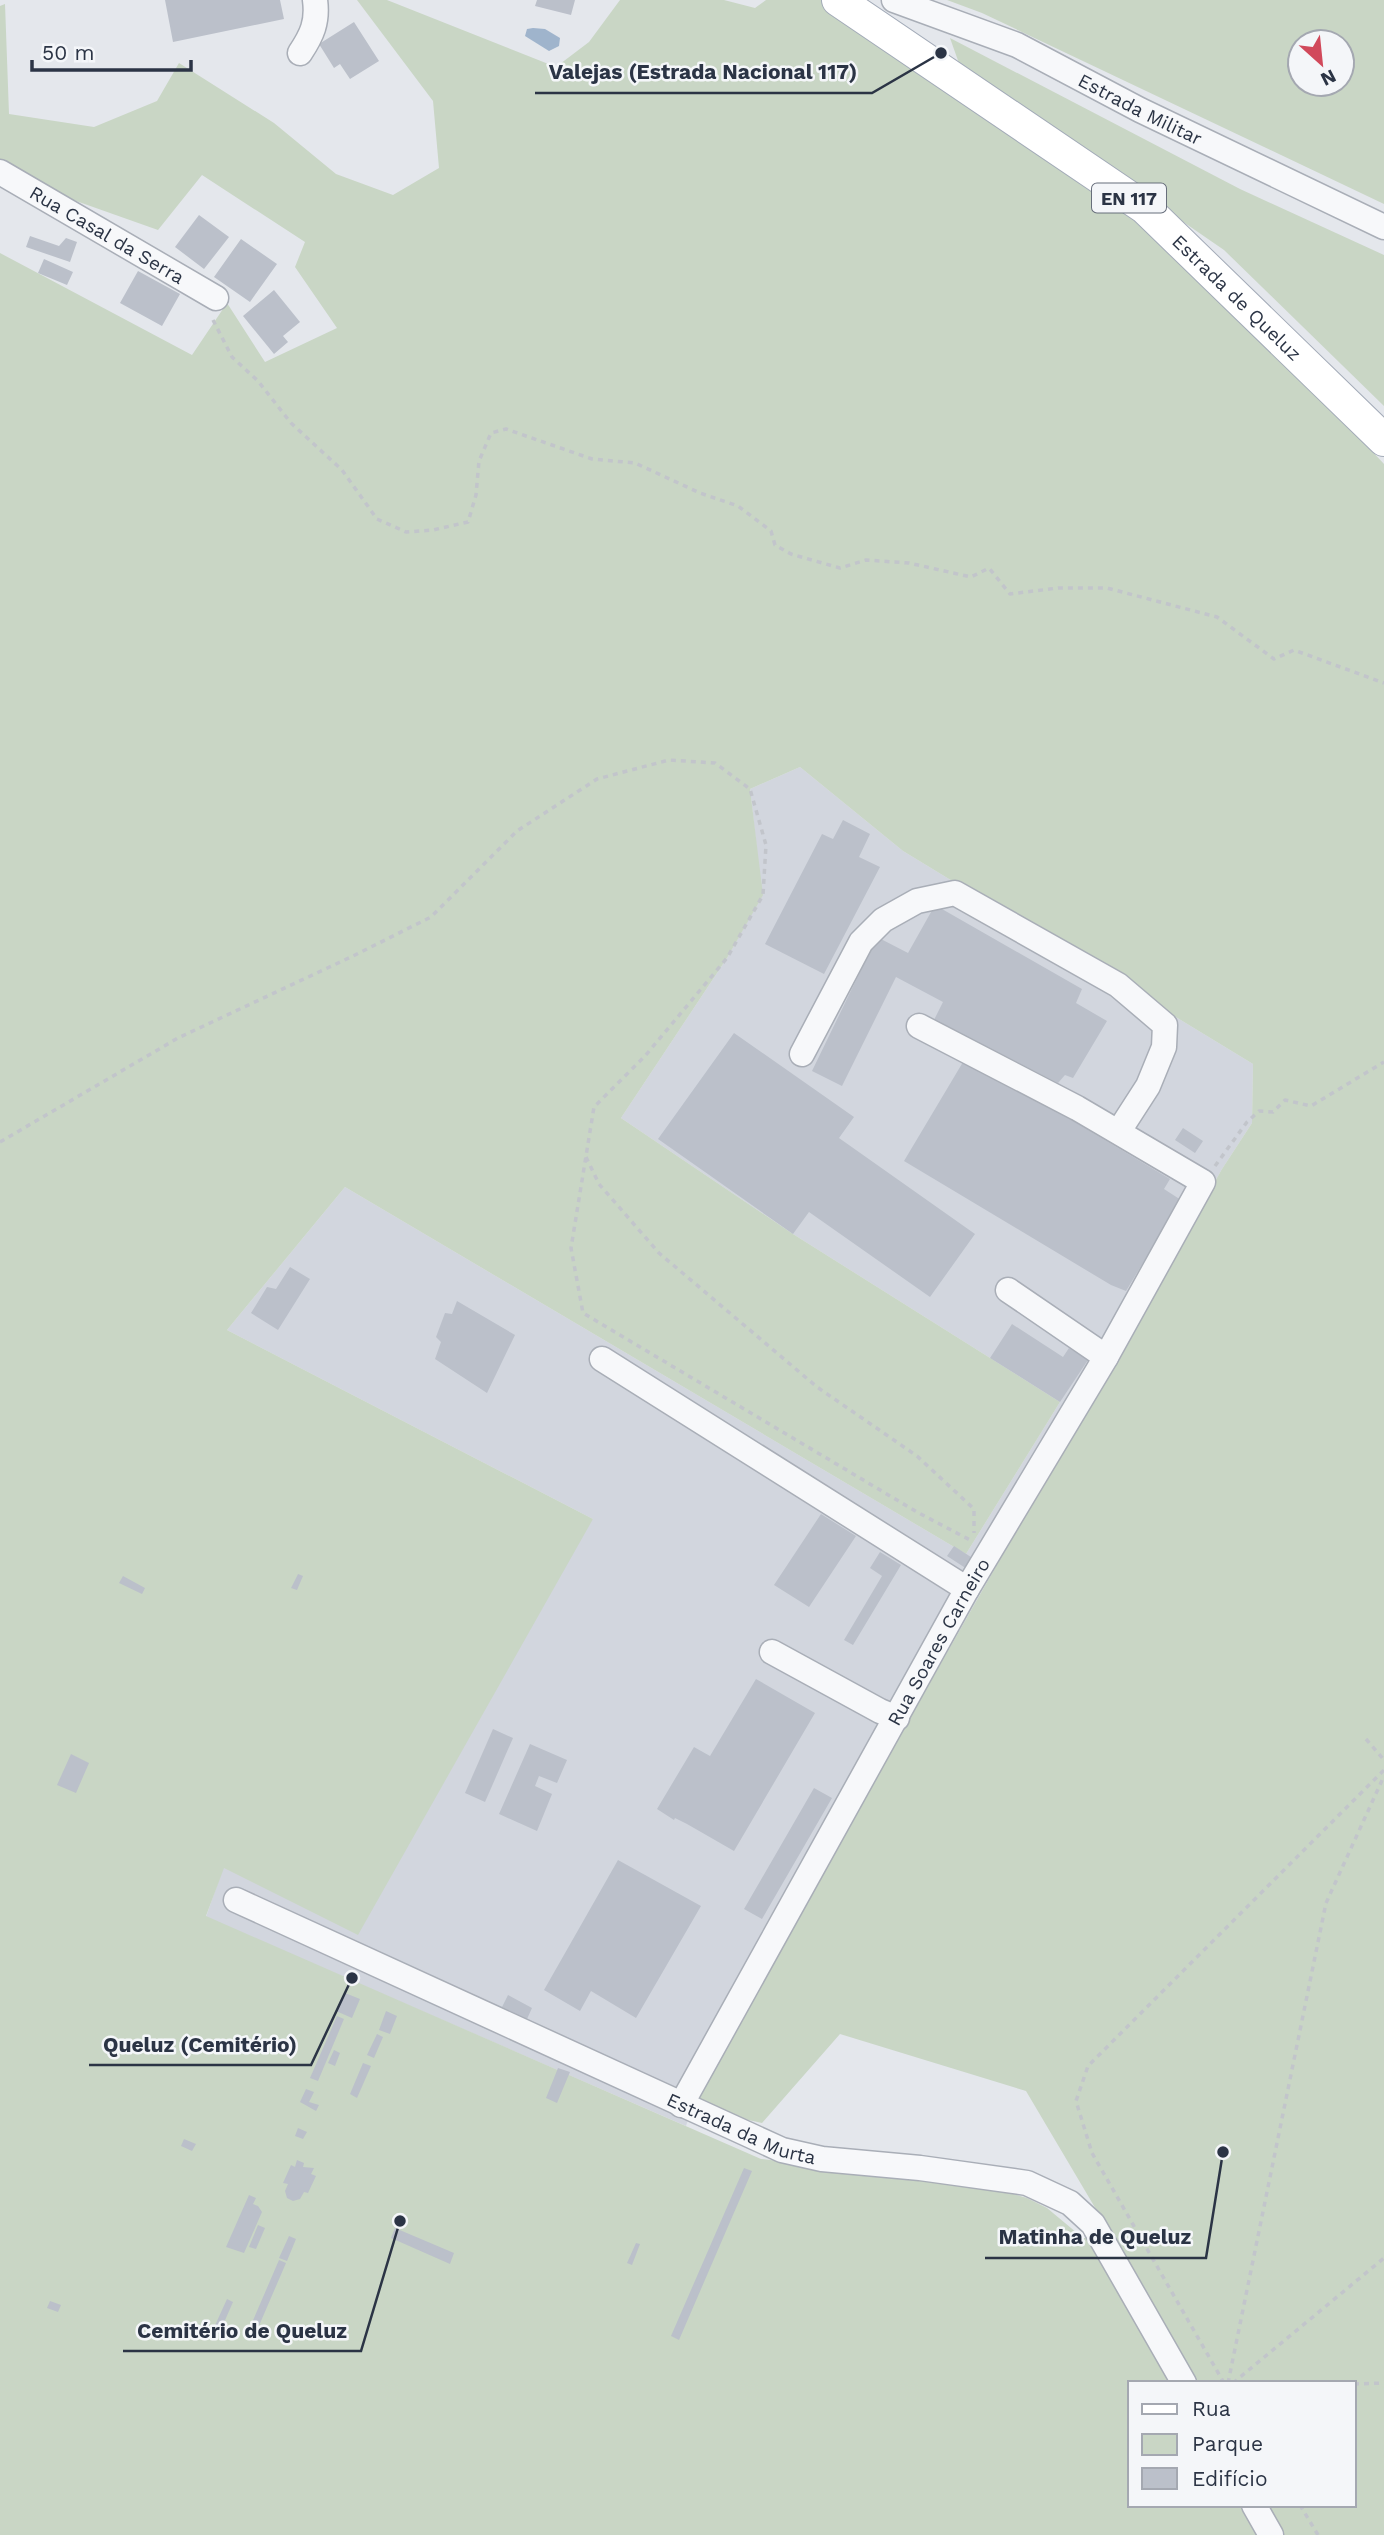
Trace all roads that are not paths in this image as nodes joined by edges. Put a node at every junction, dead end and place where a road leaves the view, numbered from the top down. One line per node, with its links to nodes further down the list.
1 (315, 0): 4 (street)
2 (838, 0): 8 (main road, Estrada de Queluz / EN 117)
3 (894, 0): 6 (street, Estrada Militar)
4 (300, 52)
5 (0, 172): 7 (street, Rua Casal da Serra)
6 (1384, 227)
7 (208, 292)
8 (1384, 440)
9 (919, 1026): 11 (street)
10 (802, 1054): 11 (street)
11 (1119, 1131): 13 (street, Rua Soares Carneiro)
12 (1007, 1290): 13 (street)
13 (1106, 1357): 15 (street, Rua Soares Carneiro)
14 (602, 1359): 15 (street)
15 (967, 1589): 17 (street, Rua Soares Carneiro)
16 (772, 1651): 17 (street)
17 (897, 1718): 19 (street, Rua Soares Carneiro)
18 (236, 1900): 19 (street, Estrada da Murta)
19 (681, 2105): 20 (street, Estrada da Murta)
20 (1183, 2381)
21 (1255, 2507): 22 (street)
22 (1271, 2535)

